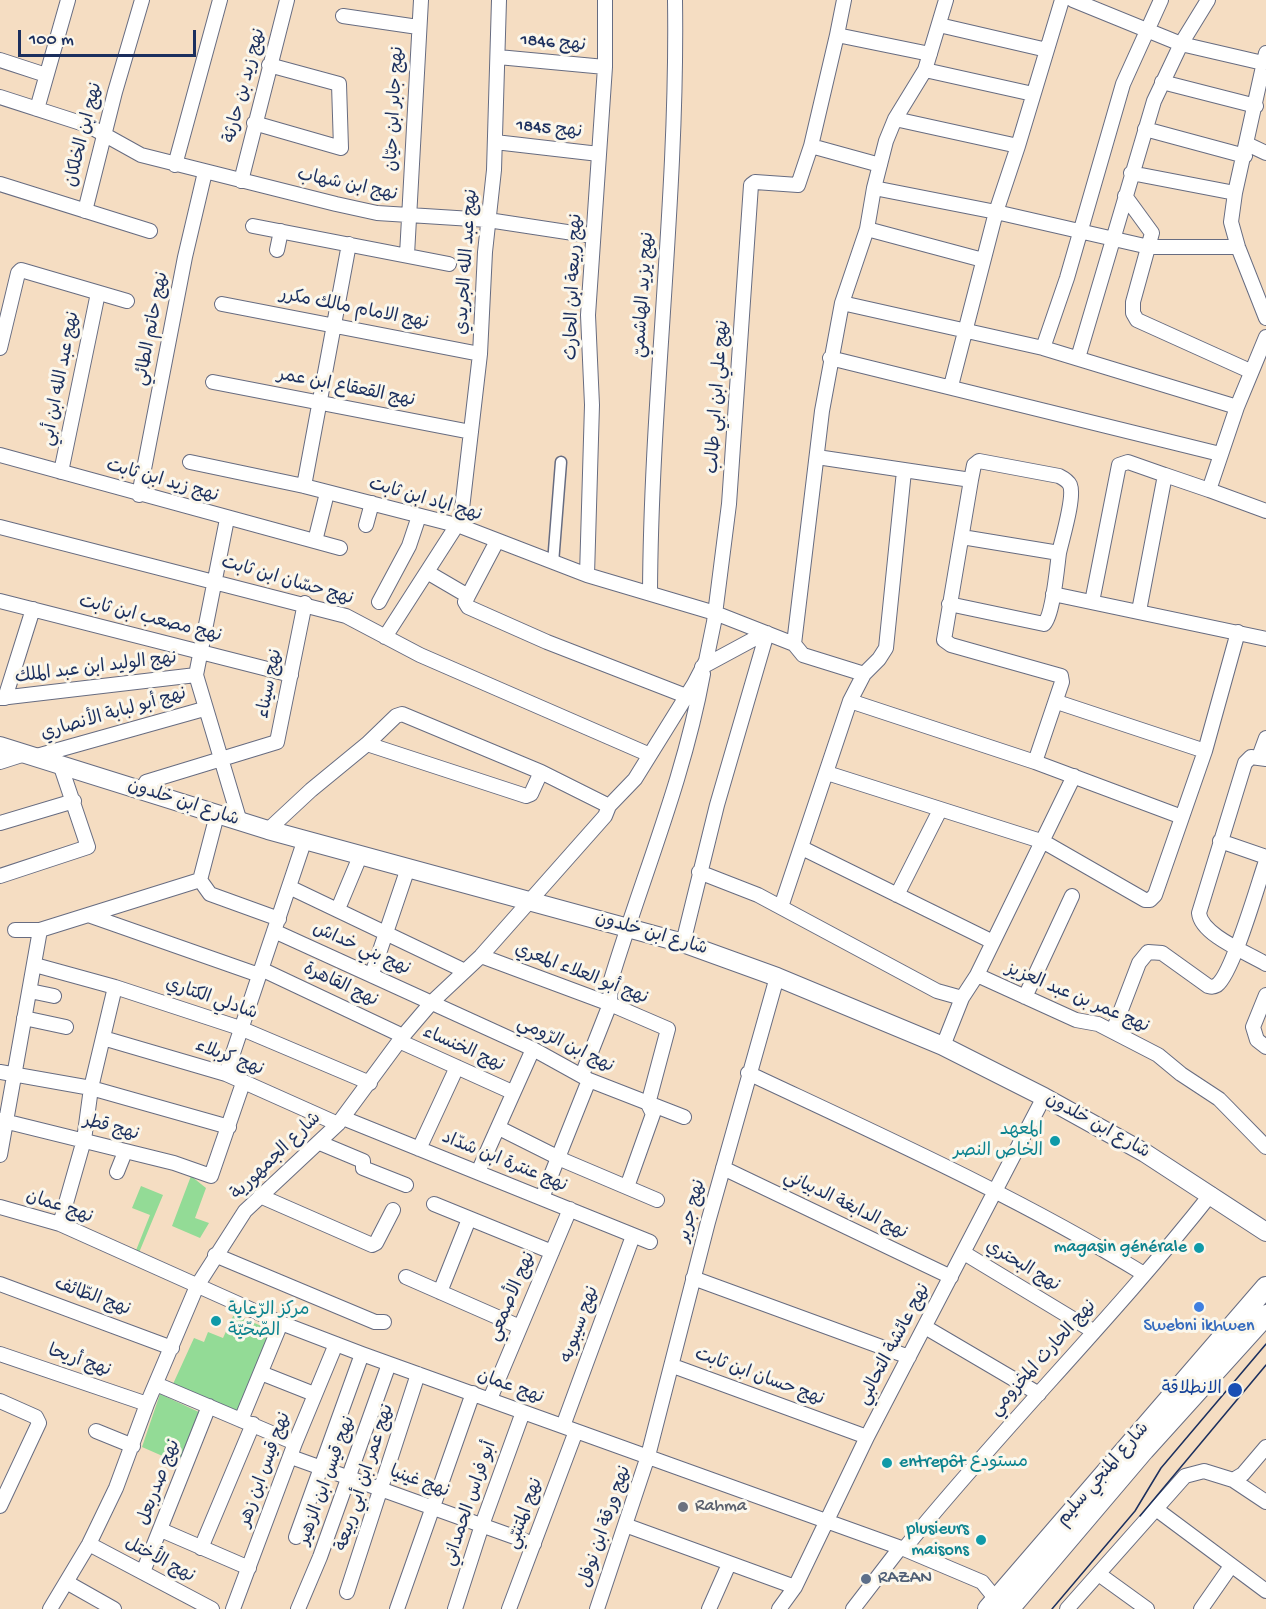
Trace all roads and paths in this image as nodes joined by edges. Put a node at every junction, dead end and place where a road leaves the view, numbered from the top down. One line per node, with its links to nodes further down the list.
1 (68, 0): 29 (street)
2 (142, 0): 38 (street, نهج ابن الخلكان)
3 (220, 0): 45 (street)
4 (287, 0): 26 (street, نهج زيد بن حارثة)
5 (421, 0): 17 (street, نهج جابر ابن حيّان)
6 (499, 0): 23 (street, نهج عبد الله الجريدي)
7 (605, 0): 27 (street, نهج ربيعة ابن الحارث)
8 (675, 0): 120 (street, نهج يزيد الهاشميّ)
9 (844, 0): 19 (street)
10 (945, 0): 16 (street)
11 (1062, 0): 21 (street)
12 (1073, 0): 18 (street)
13 (1161, 0): 18 (street)
14 (1208, 0): 20 (street)
15 (343, 16): 17 (street)
16 (939, 25): 21 (street); 22 (street)
17 (418, 27): 56 (street, نهج جابر ابن حيّان)
18 (1147, 29): 20 (street); 62 (street)
19 (837, 35): 22 (street); 40 (street)
20 (1181, 44): 24 (street); 30 (street)
21 (1047, 50): 31 (street)
22 (930, 54): 28 (street)
23 (498, 57): 27 (street, نهج 1846); 39 (street, نهج عبد الله الجريدي)
24 (1264, 58): 33 (street)
25 (0, 60): 29 (street)
26 (270, 65): 36 (street, نهج زيد بن حارثة); 36 (street)
27 (605, 66): 44 (street, نهج ربيعة ابن الحارث)
28 (925, 70): 31 (street); 35 (street)
29 (46, 75): 34 (street)
30 (1162, 82): 33 (street); 37 (street)
31 (1033, 94): 41 (street)
32 (0, 97): 34 (street, نهج ابن شهاب)
33 (1256, 106): 42 (street)
34 (37, 109): 38 (street, نهج ابن شهاب)
35 (895, 120): 41 (street); 46 (street)
36 (254, 123): 49 (street, نهج زيد بن حارثة)
37 (1145, 129): 42 (street); 48 (street)
38 (104, 133): 45 (street, نهج ابن شهاب); 54 (street, نهج ابن الخلكان)
39 (495, 142): 44 (street, نهج 1845); 57 (street, نهج عبد الله الجريدي)
40 (811, 146): 46 (street); 130 (street, نهج علي ابن ابي طالب)
41 (1018, 146): 55 (street)
42 (1246, 150): 43 (street); 52 (street)
43 (1266, 153)
44 (599, 154): 63 (street, نهج ربيعة ابن الحارث)
45 (175, 165): 47 (street, نهج ابن شهاب)
46 (880, 165): 51 (street)
47 (205, 171): 49 (street, نهج ابن شهاب); 103 (street, نهج حاتم الطائي)
48 (1131, 173): 52 (street); 53 (street)
49 (240, 181): 56 (street, نهج ابن شهاب)
50 (0, 184): 54 (street)
51 (874, 188): 55 (street); 59 (street)
52 (1235, 193): 66 (street)
53 (1125, 196): 64 (street); 67 (street)
54 (85, 211): 60 (street)
55 (996, 212): 62 (street); 70 (street)
56 (409, 215): 57 (street, نهج ابن شهاب); 69 (street, نهج جابر ابن حيّان)
57 (488, 220): 63 (street, نهج ابن شهاب); 82 (street, نهج عبد الله الجريدي)
58 (253, 226): 61 (street)
59 (867, 230): 70 (street); 75 (street)
60 (150, 231)
61 (281, 231): 65 (street); 68 (street)
62 (1079, 232): 64 (street); 81 (street)
63 (593, 236): 118 (street, نهج ربيعة ابن الحارث)
64 (1113, 240): 67 (street); 84 (street)
65 (349, 244): 69 (street); 77 (street)
66 (1238, 247): 67 (street); 76 (street)
67 (1149, 248): 85 (street)
68 (278, 250)
69 (407, 255): 71 (street)
70 (983, 260): 78 (street)
71 (449, 264)
72 (98, 293): 73 (street); 80 (street); 97 (street, نهج عبد الله ابن أبي)
73 (127, 301)
74 (222, 303): 77 (street, نهج الامام مالك مكرر)
75 (842, 303): 78 (street); 83 (street)
76 (1266, 318)
77 (335, 324): 82 (street, نهج الامام مالك مكرر); 88 (street)
78 (965, 332): 81 (street); 87 (street)
79 (1266, 338): 85 (street)
80 (0, 348)
81 (1043, 348): 84 (street)
82 (480, 354): 90 (street, نهج عبد الله الجريدي)
83 (830, 358): 87 (street); 93 (street)
84 (1078, 358): 89 (street)
85 (1250, 372): 89 (street)
86 (213, 382): 88 (street, نهج القعقاع ابن عمر)
87 (951, 386): 91 (street)
88 (320, 401): 90 (street, نهج القعقاع ابن عمر); 100 (street)
89 (1237, 407): 91 (street)
90 (471, 432): 109 (street, نهج عبد الله الجريدي)
91 (1220, 454): 101 (street)
92 (0, 455): 97 (street, نهج زيد ابن ثابت)
93 (817, 457): 96 (street); 135 (street)
94 (190, 462): 100 (street, نهج اياد ابن ثابت)
95 (561, 462): 116 (street)
96 (904, 471): 99 (street); 138 (street)
97 (61, 472): 103 (street, نهج زيد ابن ثابت)
98 (1165, 475): 101 (street); 125 (street); 129 (street)
99 (971, 480): 111 (street); 115 (street)
100 (304, 486): 102 (street, نهج اياد ابن ثابت)
101 (1209, 490): 105 (street)
102 (327, 493): 104 (street, نهج اياد ابن ثابت); 113 (street)
103 (139, 495): 107 (street, نهج زيد ابن ثابت)
104 (372, 503): 106 (street, نهج اياد ابن ثابت); 108 (street)
105 (1266, 511)
106 (419, 516): 109 (street, نهج اياد ابن ثابت); 124 (street)
107 (227, 519): 113 (street, نهج زيد ابن ثابت); 119 (street)
108 (366, 525)
109 (459, 525): 112 (street, نهج اياد ابن ثابت); 117 (street)
110 (0, 527): 119 (street, نهج حسّان ابن ثابت)
111 (962, 537): 115 (street); 127 (street)
112 (497, 541): 116 (street, نهج اياد ابن ثابت); 122 (street)
113 (315, 542): 114 (street, نهج زيد ابن ثابت)
114 (340, 548)
115 (1059, 553): 121 (street)
116 (553, 563): 118 (street, نهج اياد ابن ثابت)
117 (428, 572): 122 (street); 133 (street)
118 (586, 575): 120 (street, نهج اياد ابن ثابت)
119 (215, 581): 126 (street, نهج حسّان ابن ثابت); 136 (street)
120 (650, 593): 130 (street, نهج اياد ابن ثابت)
121 (1053, 594): 125 (street); 127 (street)
122 (468, 596): 141 (street)
123 (0, 601): 128 (street, نهج مصعب ابن ثابت)
124 (379, 602)
125 (1092, 602): 129 (street)
126 (305, 603): 133 (street, نهج حسّان ابن ثابت); 140 (street, نهج سيناء)
127 (949, 604): 144 (street)
128 (33, 609): 136 (street, نهج مصعب ابن ثابت); 142 (street)
129 (1139, 611): 131 (street)
130 (715, 613): 132 (street, نهج اياد ابن ثابت); 137 (street, نهج علي ابن ابي طالب)
131 (1238, 632): 134 (street); 149 (street)
132 (766, 633): 135 (street, نهج اياد ابن ثابت); 137 (street); 176 (street)
133 (386, 637): 150 (street, نهج حسّان ابن ثابت)
134 (1266, 639)
135 (795, 644): 138 (street, نهج اياد ابن ثابت)
136 (202, 652): 139 (street); 140 (street, نهج مصعب ابن ثابت)
137 (704, 665): 141 (street, شارع الجمهورية); 187 (street, نهج علي ابن ابي طالب)
138 (864, 674): 143 (street)
139 (196, 675): 142 (street, نهج الوليد ابن عبد الملك); 145 (street)
140 (291, 675): 152 (street, نهج سيناء)
141 (686, 696): 150 (street, شارع الجمهورية)
142 (3, 698)
143 (850, 701): 155 (street); 158 (street)
144 (1057, 702): 149 (street); 155 (street)
145 (204, 709): 151 (street, نهج أبو لبابة الأنصاري); 152 (street)
146 (1266, 738): 153 (street)
147 (367, 744): 157 (street); 157 (street); 168 (street)
148 (0, 746): 151 (street, شارع ابن خلدون)
149 (1205, 751): 165 (street)
150 (650, 754): 162 (street, شارع الجمهورية)
151 (29, 755): 154 (street, نهج أبو لبابة الأنصاري); 156 (street, شارع ابن خلدون)
152 (222, 758): 160 (street, نهج سيناء); 166 (street)
153 (1263, 758): 170 (street)
154 (0, 762)
155 (1035, 762): 159 (street)
156 (60, 764): 161 (street); 164 (street, شارع ابن خلدون)
157 (541, 772): 162 (street)
158 (827, 773): 163 (street); 172 (street)
159 (1074, 776): 165 (street); 171 (street)
160 (146, 782)
161 (74, 801): 167 (street); 177 (street)
162 (609, 806): 182 (street, شارع الجمهورية)
163 (940, 810): 171 (street); 180 (street)
164 (217, 815): 166 (street, شارع ابن خلدون); 178 (street)
165 (1182, 817): 171 (street)
166 (240, 822): 168 (street, شارع ابن خلدون)
167 (0, 823)
168 (268, 830): 169 (street, شارع ابن خلدون)
169 (305, 839): 173 (street, شارع ابن خلدون); 179 (street)
170 (1220, 841): 174 (street); 193 (street)
171 (1044, 842): 191 (street)
172 (802, 848): 180 (street); 183 (street)
173 (361, 855): 175 (street, شارع ابن خلدون); 184 (street)
174 (1266, 859): 193 (street)
175 (408, 868): 182 (street, شارع ابن خلدون); 190 (street)
176 (699, 872): 183 (street); 192 (street)
177 (0, 876)
178 (200, 880): 185 (street); 186 (street, نهج بني خداش)
179 (289, 887): 184 (street); 186 (street)
180 (897, 895): 191 (street)
181 (1072, 896): 206 (street)
182 (529, 900): 187 (street, شارع ابن خلدون); 194 (street, شارع الجمهورية)
183 (781, 907): 207 (street)
184 (338, 909): 190 (street)
185 (88, 915): 189 (street); 198 (street, نهج القاهرة)
186 (276, 925): 198 (street); 199 (street, نهج بني خداش)
187 (628, 927): 192 (street, شارع ابن خلدون); 209 (street, نهج علي ابن ابي طالب)
188 (15, 930): 189 (street)
189 (40, 930): 196 (street)
190 (387, 934): 197 (street); 199 (street)
191 (993, 942): 200 (street)
192 (683, 943): 201 (street, شارع ابن خلدون)
193 (1237, 947): 195 (street); 213 (street)
194 (481, 956): 197 (street, شارع الجمهورية); 209 (street, نهج أبو العلاء المعري)
195 (1266, 964)
196 (35, 965): 202 (street, شادلي الكتاري); 203 (street)
197 (465, 971): 208 (street, شارع الجمهورية)
198 (260, 972): 212 (street); 215 (street, نهج القاهرة)
199 (372, 974): 208 (street, نهج بني خداش)
200 (977, 975): 206 (street, نهج عمر بن عبد العزيز); 207 (street)
201 (777, 977): 216 (street, شارع ابن خلدون); 221 (street, نهج جرير)
202 (115, 987): 212 (street, شادلي الكتاري); 214 (street)
203 (30, 991): 205 (street); 210 (street)
204 (1266, 995): 217 (street)
205 (54, 996)
206 (1025, 997): 213 (street, نهج عمر بن عبد العزيز)
207 (962, 998): 216 (street)
208 (432, 1002): 215 (street, شارع الجمهورية); 218 (street, نهج ابن الرّومي)
209 (610, 1004): 223 (street, نهج علي ابن ابي طالب); 229 (street, نهج أبو العلاء المعري)
210 (24, 1018): 211 (street); 220 (street)
211 (66, 1027)
212 (240, 1028): 222 (street); 225 (street, شادلي الكتاري)
213 (1113, 1031): 237 (street, نهج عمر بن عبد العزيز)
214 (103, 1038): 222 (street, نهج كربلاء); 226 (street)
215 (401, 1039): 219 (street, نهج الخنساء); 225 (street, شارع الجمهورية)
216 (943, 1046): 228 (street, شارع ابن خلدون)
217 (1266, 1047)
218 (533, 1049): 223 (street, نهج ابن الرّومي); 227 (street)
219 (457, 1067): 227 (street, نهج الخنساء); 238 (street)
220 (6, 1073): 226 (street); 231 (street)
221 (748, 1073): 242 (street, نهج جرير); 247 (street)
222 (226, 1074): 224 (street, نهج كربلاء)
223 (585, 1077): 229 (street, نهج ابن الرّومي); 241 (street, نهج علي ابن ابي طالب)
224 (243, 1083): 232 (street, نهج كربلاء); 233 (street)
225 (370, 1083): 232 (street, شارع الجمهورية)
226 (91, 1088): 233 (street); 235 (street)
227 (512, 1092): 234 (street)
228 (1044, 1097): 247 (street, نهج عائشة التحالبي); 248 (street, شارع ابن خلدون)
229 (648, 1104): 230 (street, نهج ابن الرّومي); 246 (street)
230 (684, 1117)
231 (4, 1121): 235 (street, نهج قطر); 240 (street)
232 (341, 1121): 236 (street, شارع الجمهورية); 238 (street, نهج عنترة ابن شدّاد)
233 (229, 1127): 239 (street, نهج قطر)
234 (499, 1128): 241 (street); 244 (street)
235 (84, 1140): 239 (street, نهج قطر); 257 (street)
236 (320, 1143): 245 (street); 249 (street, شارع الجمهورية)
237 (1266, 1148)
238 (419, 1149): 244 (street, نهج عنترة ابن شدّاد)
239 (125, 1152): 243 (street)
240 (0, 1155)
241 (558, 1157): 246 (street); 250 (street, نهج علي ابن ابي طالب)
242 (723, 1168): 266 (street, نهج الدابغة الدبياني); 267 (street, نهج جرير)
243 (117, 1172)
244 (478, 1172): 250 (street, نهج عنترة ابن شدّاد)
245 (406, 1185)
246 (627, 1186): 251 (street)
247 (994, 1190): 262 (street, نهج عائشة التحالبي); 264 (street)
248 (1211, 1194): 258 (street, شارع ابن خلدون); 264 (street, نهج الحارث المخزومي)
249 (260, 1196): 254 (street); 263 (street, شارع الجمهورية)
250 (542, 1198): 255 (street, نهج عنترة ابن شدّاد)
251 (657, 1200)
252 (434, 1204): 256 (street)
253 (0, 1207): 257 (street, نهج عمان)
254 (393, 1209)
255 (570, 1209): 259 (street, نهج عنترة ابن شدّاد); 261 (street, نهج الأصمعي)
256 (469, 1219): 261 (street); 271 (street)
257 (60, 1224): 269 (street, نهج عمان)
258 (1264, 1232)
259 (633, 1236): 260 (street, نهج عنترة ابن شدّاد); 297 (street, نهج سيبويه)
260 (650, 1242)
261 (552, 1252): 275 (street, نهج الأصمعي)
262 (964, 1253): 266 (street, نهج عائشة التحالبي); 277 (street, نهج البحتري)
263 (215, 1255): 269 (street, شارع الجمهورية); 273 (street)
264 (1144, 1274): 277 (street, نهج الحارث المخزومي)
265 (406, 1277): 271 (street)
266 (951, 1277): 276 (street, نهج عائشة التحالبي)
267 (693, 1278): 282 (street); 284 (street, نهج جرير)
268 (0, 1284): 279 (street, نهج الطّائف)
269 (197, 1286): 274 (street, نهج عمان); 279 (street, شارع الجمهورية)
270 (1266, 1287): 331 (main road, شارع المنجي سليم)
271 (440, 1292): 275 (street)
272 (1266, 1315): 331 (main road, شارع المنجي سليم)
273 (384, 1322)
274 (281, 1323): 278 (street, نهج عمان); 285 (street)
275 (520, 1327): 291 (street, نهج الأصمعي)
276 (925, 1327): 282 (street, نهج عائشة التحالبي); 290 (street)
277 (1093, 1331): 290 (street, نهج الحارث المخزومي)
278 (336, 1344): 281 (street, نهج عمان); 289 (street, نهج قيس ابن زهر)
279 (172, 1348): 287 (street, شارع الجمهورية)
280 (0, 1354): 293 (street, نهج أريحا)
281 (362, 1354): 283 (street, نهج عمان); 305 (street)
282 (909, 1357): 299 (street, نهج عائشة التحالبي)
283 (389, 1364): 286 (street, نهج عمان); 306 (street, نهج قيس ابن الزهير)
284 (673, 1366): 299 (street, نهج حسان ابن ثابت); 303 (street, نهج جرير)
285 (261, 1373): 289 (street); 296 (street)
286 (418, 1374): 288 (street, نهج عمان); 308 (street, نهج عمر ابن أبي ربيعة)
287 (156, 1384): 293 (street, شارع الجمهورية); 294 (street)
288 (473, 1393): 291 (street, نهج عمان); 311 (street)
289 (314, 1394): 300 (street, نهج قيس ابن زهر)
290 (1040, 1394): 321 (street, نهج الحارث المخزومي)
291 (490, 1399): 295 (street, نهج عمان)
292 (0, 1401): 310 (street)
293 (147, 1404): 301 (street, شارع الجمهورية)
294 (209, 1406): 296 (street); 316 (street, نهج صدربعل)
295 (523, 1412): 297 (street, نهج عمان); 314 (street, أبو فراس الحمداني)
296 (247, 1422): 300 (street); 320 (street)
297 (569, 1428): 303 (street, نهج عمان); 319 (street, نهج المتنبّي)
298 (96, 1431): 301 (street)
299 (867, 1437): 313 (street, نهج عائشة التحالبي)
300 (295, 1443): 304 (street, نهج قيس ابن زهر)
301 (133, 1446): 318 (street, شارع الجمهورية)
302 (1266, 1447): 307 (street)
303 (648, 1456): 313 (street, نهج عمان); 315 (street, نهج ورقة ابن نوفل)
304 (291, 1457): 305 (street, نهج غينيا); 324 (street, نهج قيس ابن زهر)
305 (319, 1467): 306 (street, نهج غينيا); 317 (street)
306 (348, 1477): 308 (street, نهج غينيا); 336 (street, نهج قيس ابن الزهير)
307 (1233, 1480): 309 (street); 312 (street)
308 (381, 1488): 311 (street, نهج غينيا); 330 (street, نهج عمر ابن أبي ربيعة)
309 (1266, 1502)
310 (0, 1506)
311 (433, 1508): 314 (street, نهج غينيا); 337 (street)
312 (1156, 1509): 323 (street); 326 (street)
313 (826, 1523): 321 (street, نهج عمان); 328 (street, نهج عائشة التحالبي)
314 (482, 1525): 319 (street, نهج غينيا); 338 (street, أبو فراس الحمداني)
315 (625, 1525): 322 (street); 340 (street, نهج ورقة ابن نوفل)
316 (162, 1530): 320 (street); 325 (street, نهج صدربعل)
317 (296, 1537)
318 (89, 1544): 325 (street, نهج الأختل); 327 (street, شارع الجمهورية)
319 (534, 1544): 339 (street, نهج المتنبّي)
320 (201, 1548): 324 (street)
321 (902, 1548): 331 (street, نهج عمان); 343 (street, نهج الحارث المخزومي)
322 (729, 1564): 328 (street); 341 (street)
323 (1231, 1566): 329 (street); 346 (street)
324 (249, 1568): 335 (street, نهج قيس ابن زهر)
325 (143, 1572): 334 (street, نهج الأختل)
326 (1100, 1575): 344 (street); 345 (street)
327 (68, 1583): 332 (street, شارع الجمهورية); 333 (street)
328 (795, 1587): 342 (street, نهج عائشة التحالبي)
329 (1266, 1591)
330 (347, 1592)
331 (997, 1607)
332 (50, 1609)
333 (114, 1609)
334 (212, 1609)
335 (233, 1609)
336 (298, 1609)
337 (397, 1609)
338 (455, 1609)
339 (509, 1609)
340 (597, 1609)
341 (709, 1609)
342 (779, 1609)
343 (853, 1609)
344 (1067, 1609)
345 (1147, 1609)
346 (1201, 1609)

